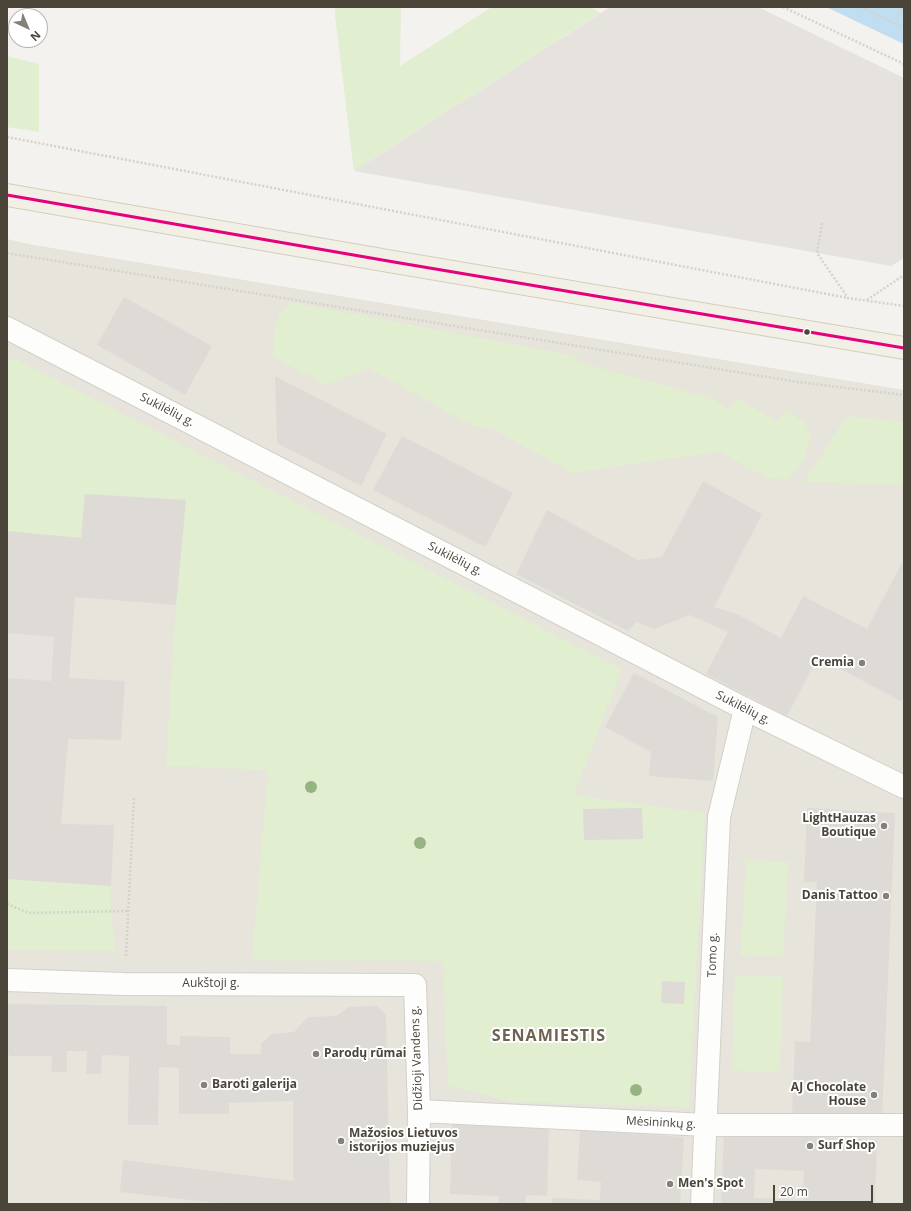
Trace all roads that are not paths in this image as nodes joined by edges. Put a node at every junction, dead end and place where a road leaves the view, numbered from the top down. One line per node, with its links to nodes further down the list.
1 (7, 195): 3 (main road)
2 (7, 328): 4 (street, Sukilėlių g.)
3 (904, 348)
4 (745, 709): 5 (street, Sukilėlių g.); 9 (street, Tomo g.)
5 (904, 787)
6 (7, 980): 7 (street, Aukštoji g.)
7 (415, 985): 8 (street, Didžioji Vandens g.)
8 (419, 1111): 9 (street, Mėsininkų g.); 11 (street, Didžioji Vandens g.)
9 (706, 1125): 10 (street, Mėsininkų g.); 12 (street, Tomo g.)
10 (904, 1125)
11 (418, 1204)
12 (702, 1204)

